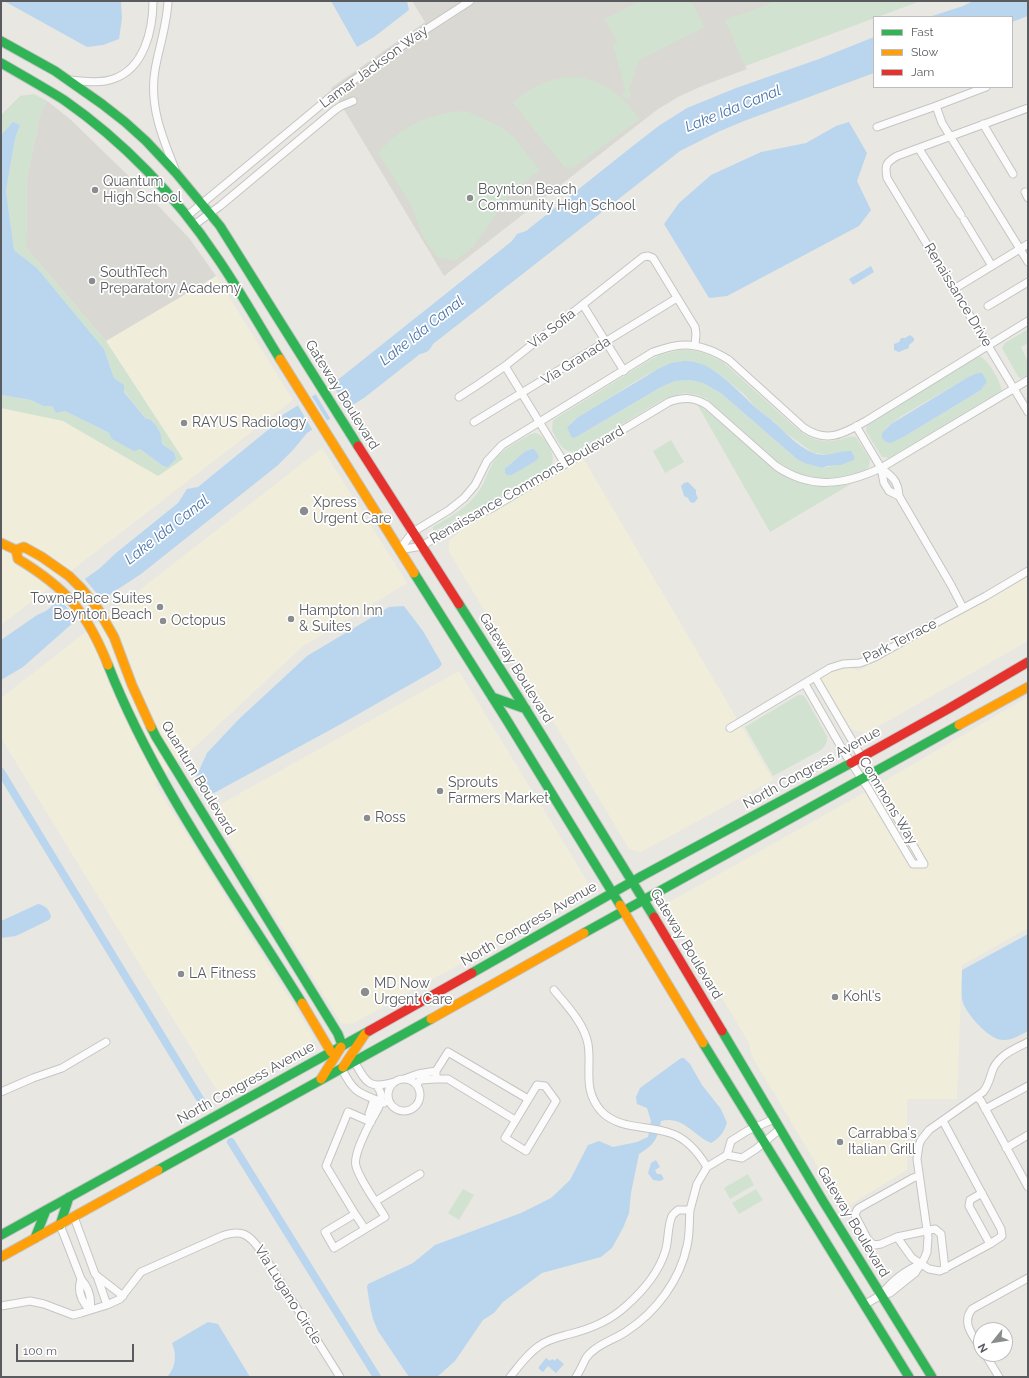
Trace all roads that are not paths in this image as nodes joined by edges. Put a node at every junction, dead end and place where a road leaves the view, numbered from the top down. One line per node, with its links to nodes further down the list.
1 (153, 1): 6 (street)
2 (168, 1): 17 (street)
3 (470, 1): 14 (street, Lamar Jackson Way)
4 (1, 41): 6 (main road, Gateway Boulevard)
5 (1, 63): 21 (main road)
6 (69, 80): 17 (main road, Gateway Boulevard)
7 (983, 88): 9 (street)
8 (353, 101): 15 (street, Lamar Jackson Way)
9 (936, 106): 12 (street); 13 (street)
10 (1028, 108): 11 (street)
11 (983, 124): 13 (street); 18 (street)
12 (878, 127)
13 (950, 137): 16 (street); 24 (street)
14 (282, 138): 15 (street); 19 (street, Lamar Jackson Way)
15 (291, 148): 20 (street, Lamar Jackson Way)
16 (919, 149): 26 (street); 28 (street, Renaissance Drive)
17 (176, 173): 19 (main road, Gateway Boulevard)
18 (1014, 174)
19 (202, 203): 20 (main road, Gateway Boulevard); 21 (street, Lamar Jackson Way)
20 (210, 213): 22 (street, Lamar Jackson Way); 49 (main road, Gateway Boulevard)
21 (187, 216): 22 (main road)
22 (194, 225): 53 (main road)
23 (1028, 244): 24 (street)
24 (1020, 249): 25 (street); 26 (street)
25 (1028, 262)
26 (992, 266): 28 (street)
27 (1028, 282): 31 (street)
28 (954, 289): 35 (street, Renaissance Drive)
29 (677, 298): 30 (street, Via Sofia); 33 (street, Via Granada); 34 (street)
30 (583, 305): 33 (street); 36 (street, Via Sofia)
31 (988, 306)
32 (1028, 321): 35 (street, Renaissance Commons Boulevard)
33 (606, 342): 37 (street); 40 (street, Via Granada)
34 (695, 345): 37 (street, Renaissance Commons Boulevard); 45 (street, Renaissance Commons Boulevard)
35 (989, 345): 39 (street, Renaissance Drive); 45 (street, Renaissance Commons Boulevard)
36 (504, 366): 40 (street); 41 (street, Via Sofia)
37 (624, 371): 44 (street, Renaissance Commons Boulevard)
38 (1028, 380): 39 (street, Renaissance Commons Boulevard)
39 (1014, 389): 42 (street, Renaissance Drive); 47 (street, Renaissance Commons Boulevard)
40 (522, 393): 43 (street, Via Granada); 44 (street)
41 (459, 397)
42 (1028, 412)
43 (474, 422)
44 (540, 422): 46 (street); 49 (street, Renaissance Commons Boulevard)
45 (856, 426): 47 (street)
46 (565, 464): 47 (street, Renaissance Commons Boulevard); 51 (street, Renaissance Commons Boulevard)
47 (881, 468): 48 (street); 48 (street)
48 (899, 496): 55 (street)
49 (413, 532): 51 (main road, Gateway Boulevard); 53 (street, Renaissance Commons Boulevard)
50 (1, 543): 52 (main road, Quantum Boulevard)
51 (422, 546): 53 (street, Renaissance Commons Boulevard); 61 (main road, Gateway Boulevard)
52 (16, 550): 75 (main road, Quantum Boulevard); 76 (main road, Quantum Boulevard)
53 (399, 550): 60 (main road)
54 (1028, 571): 55 (street, Park Terrace)
55 (963, 608): 57 (street, Park Terrace)
56 (1028, 662): 63 (main road, North Congress Avenue)
57 (815, 676): 58 (street, Park Terrace); 63 (street, Commons Way)
58 (805, 684): 62 (street, Park Terrace); 64 (street, Commons Way)
59 (1028, 687): 65 (main road)
60 (492, 697): 61 (main road); 68 (main road)
61 (526, 709): 67 (main road, Gateway Boulevard)
62 (730, 728)
63 (861, 757): 64 (main road, North Congress Avenue); 65 (street, Commons Way)
64 (851, 763): 66 (street, Commons Way); 67 (main road, North Congress Avenue)
65 (872, 774): 66 (main road); 66 (street, Commons Way)
66 (863, 779): 69 (main road)
67 (632, 881): 68 (main road, North Congress Avenue); 69 (main road, Gateway Boulevard)
68 (612, 892): 70 (main road); 72 (main road, North Congress Avenue)
69 (644, 901): 70 (main road); 92 (main road, Gateway Boulevard)
70 (624, 912): 77 (main road); 96 (main road)
71 (554, 990): 102 (street)
72 (366, 1032): 75 (main road, North Congress Avenue); 78 (main road)
73 (106, 1042): 86 (street)
74 (1028, 1042): 87 (street)
75 (342, 1045): 76 (main road, North Congress Avenue); 81 (main road)
76 (331, 1052): 108 (main road, North Congress Avenue)
77 (354, 1062): 78 (main road); 84 (street)
78 (342, 1069): 81 (main road); 89 (street)
79 (436, 1075): 80 (street); 83 (street); 88 (street); 93 (street)
80 (404, 1079): 82 (street); 83 (street)
81 (320, 1081): 113 (main road)
82 (394, 1082): 84 (street); 90 (street)
83 (417, 1085): 90 (street)
84 (377, 1086): 89 (street)
85 (1028, 1086): 91 (street)
86 (1, 1092)
87 (977, 1097): 91 (street); 94 (street)
88 (528, 1100): 93 (street); 93 (street)
89 (377, 1101): 90 (street); 95 (street)
90 (394, 1108)
91 (985, 1109): 100 (street)
92 (774, 1119): 96 (street); 97 (main road, Gateway Boulevard)
93 (515, 1120)
94 (943, 1121): 104 (street); 107 (street)
95 (371, 1122): 109 (street); 112 (street)
96 (755, 1128): 99 (main road); 101 (street)
97 (780, 1129): 99 (street); 126 (main road, Gateway Boulevard)
98 (1028, 1135): 100 (street)
99 (764, 1143): 101 (street); 129 (main road)
100 (1006, 1148): 105 (street)
101 (727, 1155): 102 (street)
102 (707, 1167): 111 (street)
103 (420, 1174): 109 (street)
104 (919, 1176): 116 (street); 118 (street)
105 (1026, 1178): 106 (street)
106 (1028, 1187)
107 (982, 1193): 120 (street); 120 (street)
108 (70, 1197): 110 (main road, North Congress Avenue); 114 (main road)
109 (376, 1201): 115 (street)
110 (46, 1210): 117 (main road, North Congress Avenue); 119 (main road)
111 (690, 1210): 135 (street); 136 (street)
112 (355, 1214): 115 (street); 115 (street)
113 (74, 1217): 114 (main road); 124 (street)
114 (60, 1224): 119 (main road); 131 (street)
115 (365, 1229)
116 (927, 1231): 118 (street); 122 (street); 123 (street)
117 (1, 1235)
118 (897, 1237): 122 (street)
119 (35, 1238): 121 (main road)
120 (990, 1244): 123 (street)
121 (1, 1258)
122 (921, 1264): 123 (street); 126 (street)
123 (945, 1269)
124 (97, 1276): 127 (street); 128 (street)
125 (1028, 1278): 132 (street)
126 (881, 1295): 129 (street); 138 (main road, Gateway Boulevard)
127 (123, 1296): 128 (street, Via Lugano Circle); 134 (street, Via Lugano Circle)
128 (107, 1305): 131 (street, Via Lugano Circle)
129 (864, 1305): 137 (main road)
130 (1, 1306): 131 (street, Via Lugano Circle)
131 (90, 1310)
132 (973, 1335)
133 (990, 1362): 139 (street)
134 (340, 1377)
135 (510, 1377)
136 (576, 1377)
137 (909, 1377)
138 (932, 1377)
139 (999, 1377)

